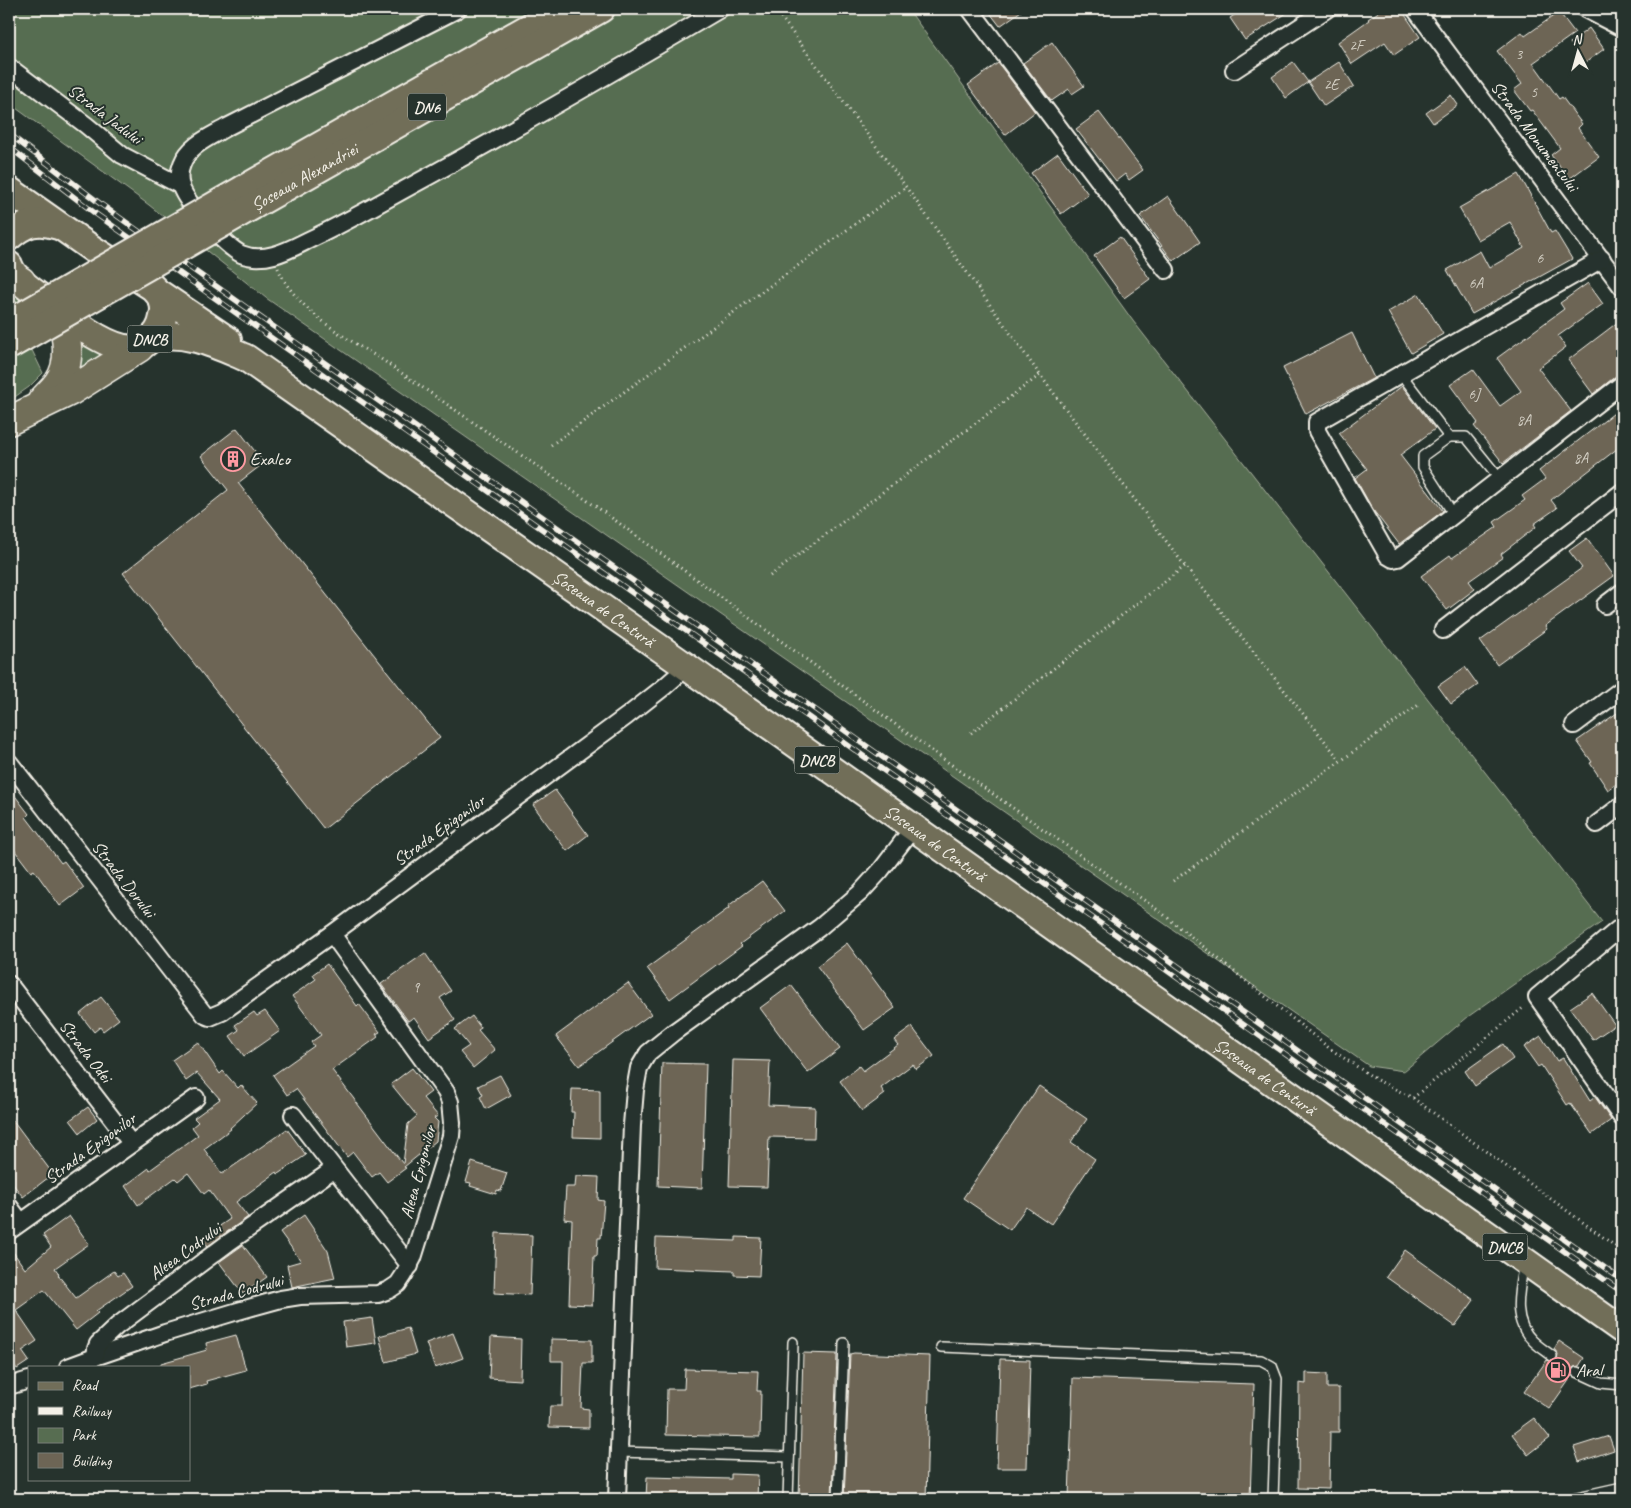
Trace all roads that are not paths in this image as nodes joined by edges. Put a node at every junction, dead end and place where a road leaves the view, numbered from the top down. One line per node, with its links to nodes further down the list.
1 (458, 9): 12 (street)
2 (562, 9): 14 (main road, Șoseaua Alexandriei / DN6)
3 (601, 9): 14 (main road, Șoseaua Alexandriei / DN6)
4 (720, 9): 12 (street)
5 (970, 9): 19 (street)
6 (1327, 9): 11 (street)
7 (1415, 9): 18 (street, Strada Monumentului)
8 (1585, 9): 9 (street)
9 (1622, 28)
10 (9, 67): 12 (street, Strada Jadului)
11 (1234, 70)
12 (181, 186)
13 (9, 190): 16 (main road, Șoseaua de Centură / DNCB)
14 (248, 198): 24 (main road, Șoseaua Alexandriei / DN6, bridge); 26 (main road, Șoseaua Alexandriei / DN6, bridge)
15 (9, 208): 17 (main road, Șoseaua de Centură / DNCB)
16 (58, 226): 17 (main road, Șoseaua de Centură / DNCB); 22 (main road, Șoseaua de Centură / DNCB)
17 (9, 236)
18 (1602, 259): 21 (street, Strada Monumentului); 28 (street)
19 (1166, 270)
20 (13, 274): 23 (main road, Șoseaua de Centură / DNCB)
21 (1622, 287)
22 (160, 294): 25 (main road, DNCB); 27 (main road, Șoseaua de Centură / DNCB)
23 (59, 311): 25 (main road, Șoseaua de Centură / DNCB); 30 (highway)
24 (9, 323)
25 (147, 342): 27 (main road, Șoseaua de Centură / DNCB); 30 (highway)
26 (9, 346)
27 (246, 358): 39 (main road, Șoseaua de Centură / DNCB)
28 (1401, 374): 32 (lane); 35 (street)
29 (1622, 384): 33 (street)
30 (37, 406): 31 (highway)
31 (9, 421)
32 (1449, 438): 33 (lane); 35 (lane)
33 (1500, 479): 35 (street)
34 (1622, 492): 38 (street)
35 (1454, 515)
36 (1622, 592): 37 (street)
37 (1605, 605)
38 (1443, 630)
39 (687, 667): 45 (main road, Șoseaua de Centură / DNCB); 47 (street, Strada Epigonilor)
40 (1622, 689): 41 (street)
41 (1574, 725)
42 (9, 762): 49 (street, Strada Dorului)
43 (1622, 805): 44 (street)
44 (1597, 824)
45 (913, 828): 57 (main road, Șoseaua de Centură / DNCB); 70 (street)
46 (1622, 926): 52 (street)
47 (332, 934): 49 (street, Strada Epigonilor); 58 (street, Aleea Epigonilor)
48 (9, 984): 53 (street, Strada Odei)
49 (210, 1018)
50 (196, 1098): 53 (street, Strada Epigonilor)
51 (293, 1115): 54 (street, Aleea Epigonilor)
52 (1622, 1118)
53 (131, 1143): 56 (street, Strada Epigonilor)
54 (334, 1169): 58 (street, Aleea Epigonilor); 64 (street, Aleea Codrului)
55 (9, 1206): 56 (street)
56 (15, 1226)
57 (1524, 1261): 59 (main road, Șoseaua de Centură / DNCB); 63 (lane)
58 (410, 1266): 64 (street, Strada Codrului)
59 (1622, 1330)
60 (793, 1342): 71 (lane)
61 (844, 1343): 75 (lane)
62 (941, 1347): 76 (lane)
63 (1552, 1356)
64 (95, 1357): 65 (street)
65 (71, 1366)
66 (1578, 1372): 68 (lane)
67 (28, 1380): 69 (street)
68 (1622, 1385)
69 (9, 1386)
70 (619, 1452): 71 (lane); 73 (street)
71 (789, 1457): 74 (lane)
72 (1622, 1487): 77 (lane)
73 (617, 1499)
74 (788, 1499)
75 (838, 1499)
76 (1273, 1499)
77 (1568, 1499)

